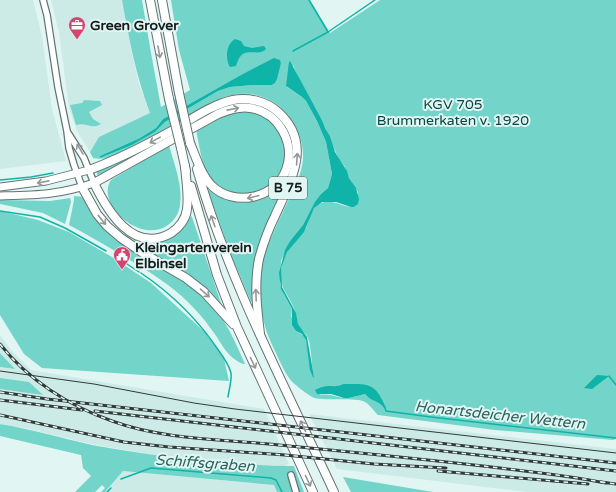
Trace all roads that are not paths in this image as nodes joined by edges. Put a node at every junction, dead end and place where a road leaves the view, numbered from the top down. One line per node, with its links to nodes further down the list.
1 (43, 0): 4 (street)
2 (150, 0): 6 (highway, one-way to 6, bridge)
3 (162, 0): 5 (highway, B 75, bridge)
4 (67, 131): 7 (street, one-way to 4); 8 (street)
5 (190, 143): 9 (highway, B 75, one-way to 5); 14 (highway, B 75, one-way to 5)
6 (185, 166): 9 (highway); 13 (highway)
7 (89, 170): 8 (main road); 9 (street); 14 (highway, B 75, one-way to 7)
8 (77, 173): 10 (main road, one-way to 10); 11 (street)
9 (94, 183): 11 (main road)
10 (0, 187)
11 (82, 187): 12 (main road); 13 (highway, one-way to 13)
12 (0, 196)
13 (236, 327): 17 (highway, one-way to 17)
14 (260, 334): 18 (highway, B 75, one-way to 14)
15 (291, 475): 16 (street)
16 (296, 492)
17 (314, 492)
18 (334, 492)

